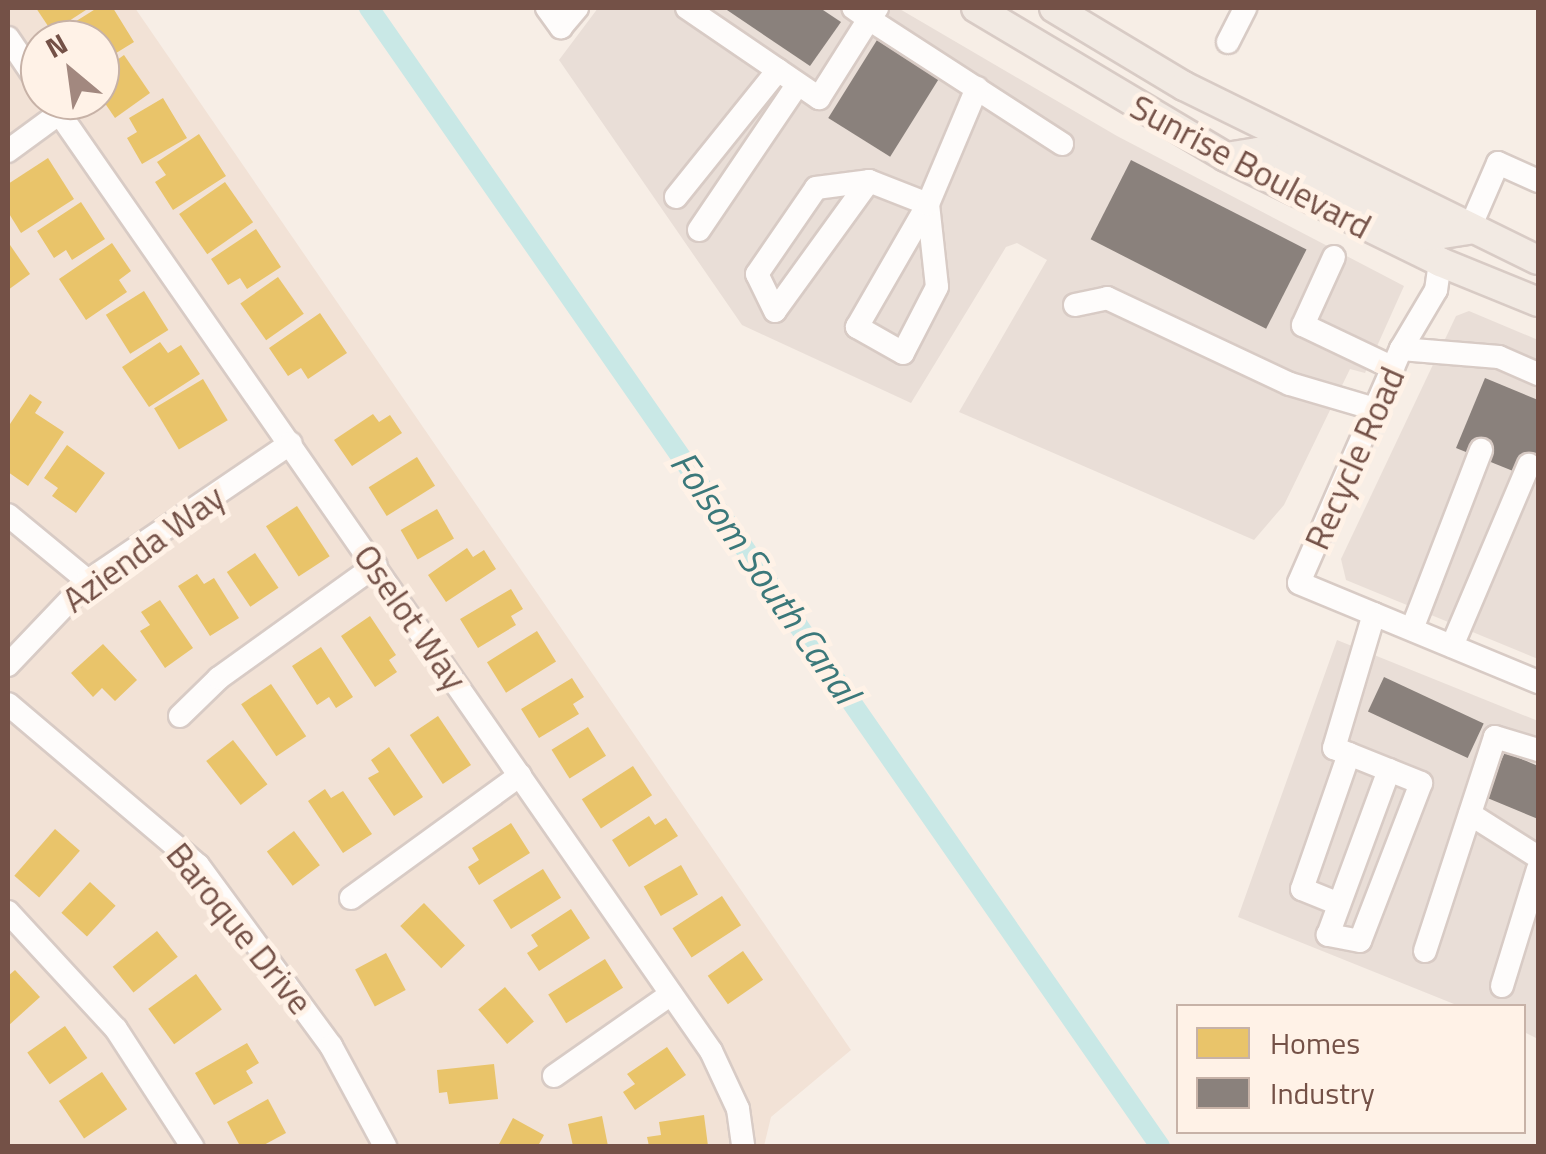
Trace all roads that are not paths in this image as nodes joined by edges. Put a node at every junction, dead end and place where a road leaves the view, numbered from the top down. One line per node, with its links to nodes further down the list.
1 (547, 8): 2 (street)
2 (577, 8)
3 (687, 8): 9 (street)
4 (976, 8): 16 (main road, Sunrise Boulevard)
5 (1054, 8): 22 (main road, Sunrise Boulevard)
6 (1245, 8): 8 (street)
7 (866, 11): 10 (street); 11 (street)
8 (1228, 42)
9 (778, 70): 10 (street); 19 (street)
10 (798, 84): 21 (street)
11 (977, 88): 14 (street); 20 (street)
12 (41, 120): 15 (street)
13 (64, 120): 32 (street, Oselot Way)
14 (1062, 144)
15 (8, 151)
16 (1226, 157): 22 (main road); 25 (main road, Sunrise Boulevard)
17 (1538, 180): 22 (street)
18 (869, 181): 18 (street); 20 (street)
19 (676, 197)
20 (928, 204): 20 (street)
21 (699, 230)
22 (1469, 230): 24 (main road, Sunrise Boulevard)
23 (1334, 257): 29 (street)
24 (1538, 260)
25 (1440, 262): 26 (main road); 27 (main road, Sunrise Boulevard); 29 (street, Recycle Road)
26 (1538, 286)
27 (1538, 302)
28 (1075, 304): 31 (street)
29 (1397, 359): 30 (street); 31 (street, Recycle Road)
30 (1538, 374)
31 (1375, 410): 38 (street, Recycle Road)
32 (291, 444): 36 (street, Oselot Way); 37 (street, Azienda Way)
33 (1482, 450): 39 (street)
34 (1529, 465): 40 (street)
35 (8, 515): 37 (street)
36 (376, 565): 44 (street); 48 (street, Oselot Way)
37 (88, 581): 41 (street, Azienda Way)
38 (1374, 614): 39 (street, Recycle Road); 46 (street)
39 (1412, 630): 40 (street, Recycle Road)
40 (1452, 646): 42 (street, Recycle Road)
41 (8, 665)
42 (1538, 682)
43 (8, 704): 60 (street, Baroque Drive)
44 (180, 716)
45 (1538, 750): 49 (street)
46 (1349, 754): 47 (street); 53 (street)
47 (1389, 770): 53 (street); 53 (street)
48 (520, 776): 52 (street); 57 (street, Oselot Way)
49 (1470, 814): 50 (street); 55 (street)
50 (1538, 857)
51 (1538, 869): 56 (street)
52 (351, 898)
53 (1339, 904)
54 (8, 912): 59 (street)
55 (1425, 952)
56 (1502, 986)
57 (671, 994): 58 (street); 61 (street, Oselot Way)
58 (554, 1076)
59 (192, 1146)
60 (385, 1146)
61 (742, 1146)

